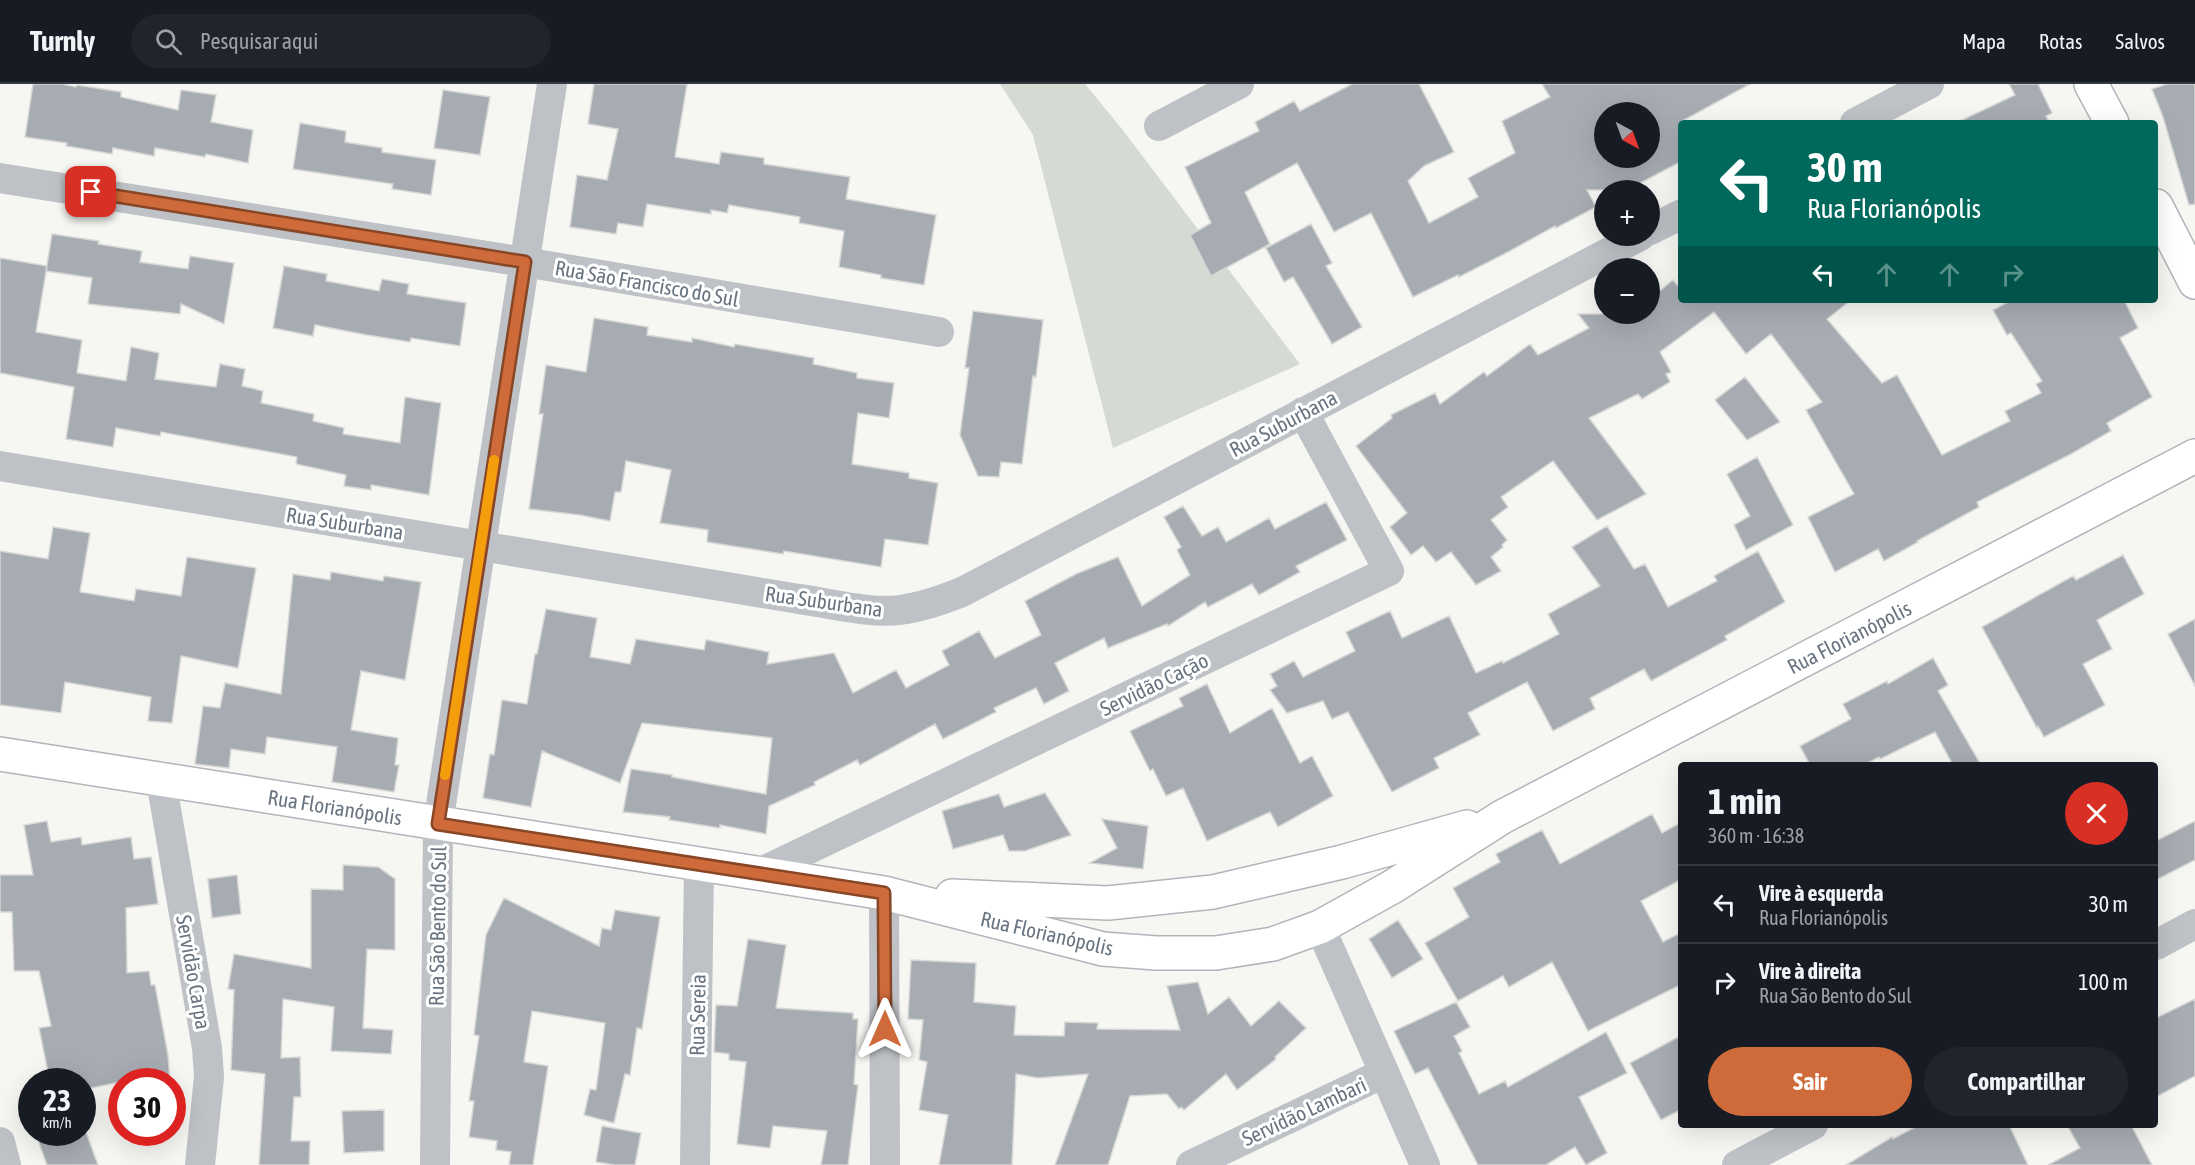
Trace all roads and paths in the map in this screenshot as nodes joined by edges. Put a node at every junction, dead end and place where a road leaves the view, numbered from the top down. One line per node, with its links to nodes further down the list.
1 (552, 84): 13 (street, Rua São Bento do Sul)
2 (1239, 84): 7 (street)
3 (1929, 84): 5 (street)
4 (2091, 84): 6 (street)
5 (1861, 120)
6 (2110, 120)
7 (1159, 126)
8 (0, 178): 13 (street, Rua São Francisco do Sul)
9 (2158, 210): 14 (street)
10 (1678, 216): 11 (street)
11 (1660, 225)
12 (1621, 246): 16 (street, Rua Suburbana)
13 (525, 262): 15 (street, Rua São Francisco do Sul); 19 (street, Rua São Bento do Sul)
14 (2195, 282)
15 (939, 332)
16 (1303, 412): 19 (street, Rua Suburbana); 25 (street, Servidão Cação)
17 (2195, 456): 22 (street, Rua Florianópolis)
18 (0, 466): 19 (street, Rua Suburbana)
19 (481, 545): 23 (street, Rua São Bento do Sul)
20 (0, 754): 21 (street, Rua Florianópolis)
21 (161, 780): 23 (street, Rua Florianópolis); 34 (street, Servidão Carpa)
22 (1502, 817): 26 (street, Rua Florianópolis); 28 (street, Rua Florianópolis)
23 (438, 824): 24 (street, Rua Florianópolis); 35 (street, Rua São Bento do Sul)
24 (699, 865): 25 (street, Rua Florianópolis); 36 (street, Rua Sereia)
25 (757, 874): 26 (street, Rua Florianópolis)
26 (884, 893): 28 (street, Rua Florianópolis); 37 (street)
27 (2195, 924): 29 (street)
28 (1320, 927): 30 (street)
29 (2158, 944)
30 (1384, 1073): 38 (street, Servidão Lambari); 39 (street)
31 (1807, 1128): 40 (street)
32 (0, 1142): 33 (street)
33 (6, 1165)
34 (200, 1165)
35 (435, 1165)
36 (695, 1165)
37 (885, 1165)
38 (1191, 1165)
39 (1425, 1165)
40 (1737, 1165)

